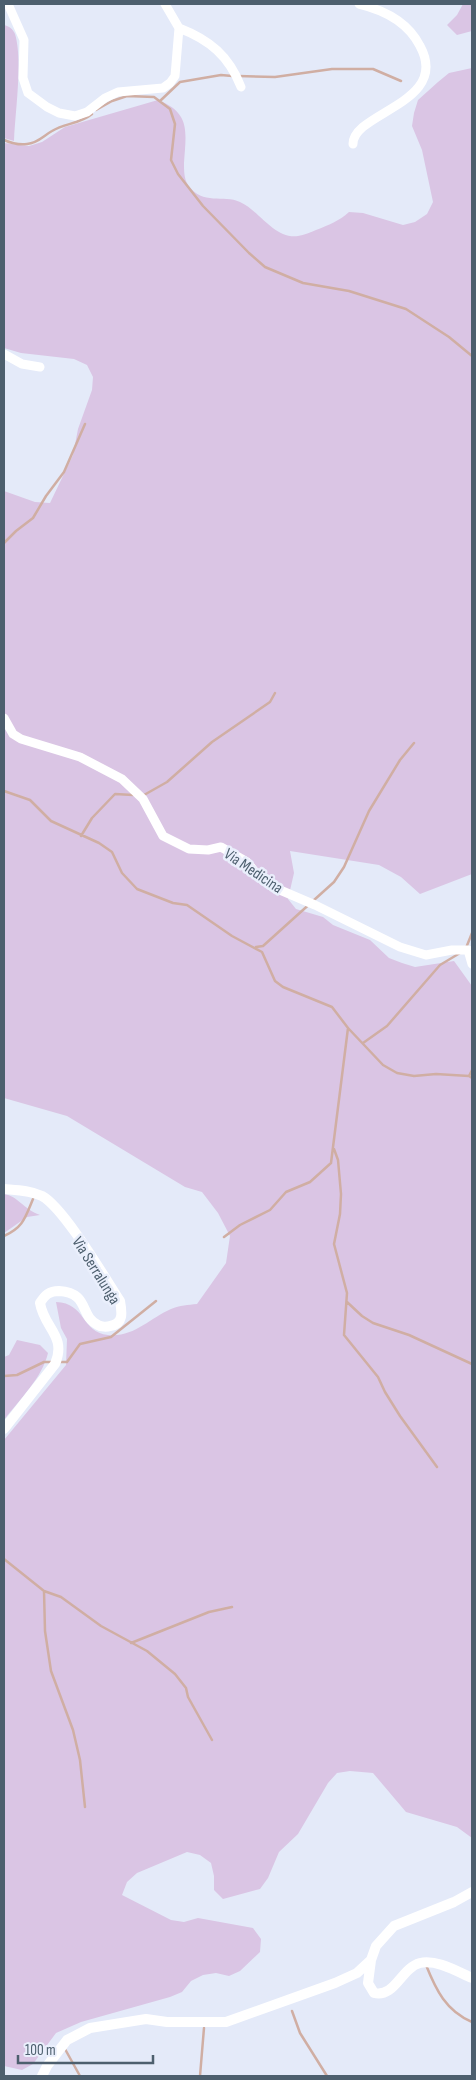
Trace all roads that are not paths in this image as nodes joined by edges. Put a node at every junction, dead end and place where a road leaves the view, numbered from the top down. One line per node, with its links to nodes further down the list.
1 (8, 4): 5 (street)
2 (164, 4): 6 (street)
3 (359, 4): 8 (street)
4 (4, 20): 5 (street)
5 (14, 20): 6 (street)
6 (178, 28): 7 (street)
7 (242, 88)
8 (353, 144)
9 (4, 354): 10 (street)
10 (40, 367)
11 (4, 718): 12 (street, Via Medicina)
12 (472, 964)
13 (4, 1189): 14 (street, Via Serralunga)
14 (4, 1429)
15 (472, 1892): 16 (street)
16 (370, 1960): 17 (street); 18 (street)
17 (472, 1978)
18 (42, 2076)

